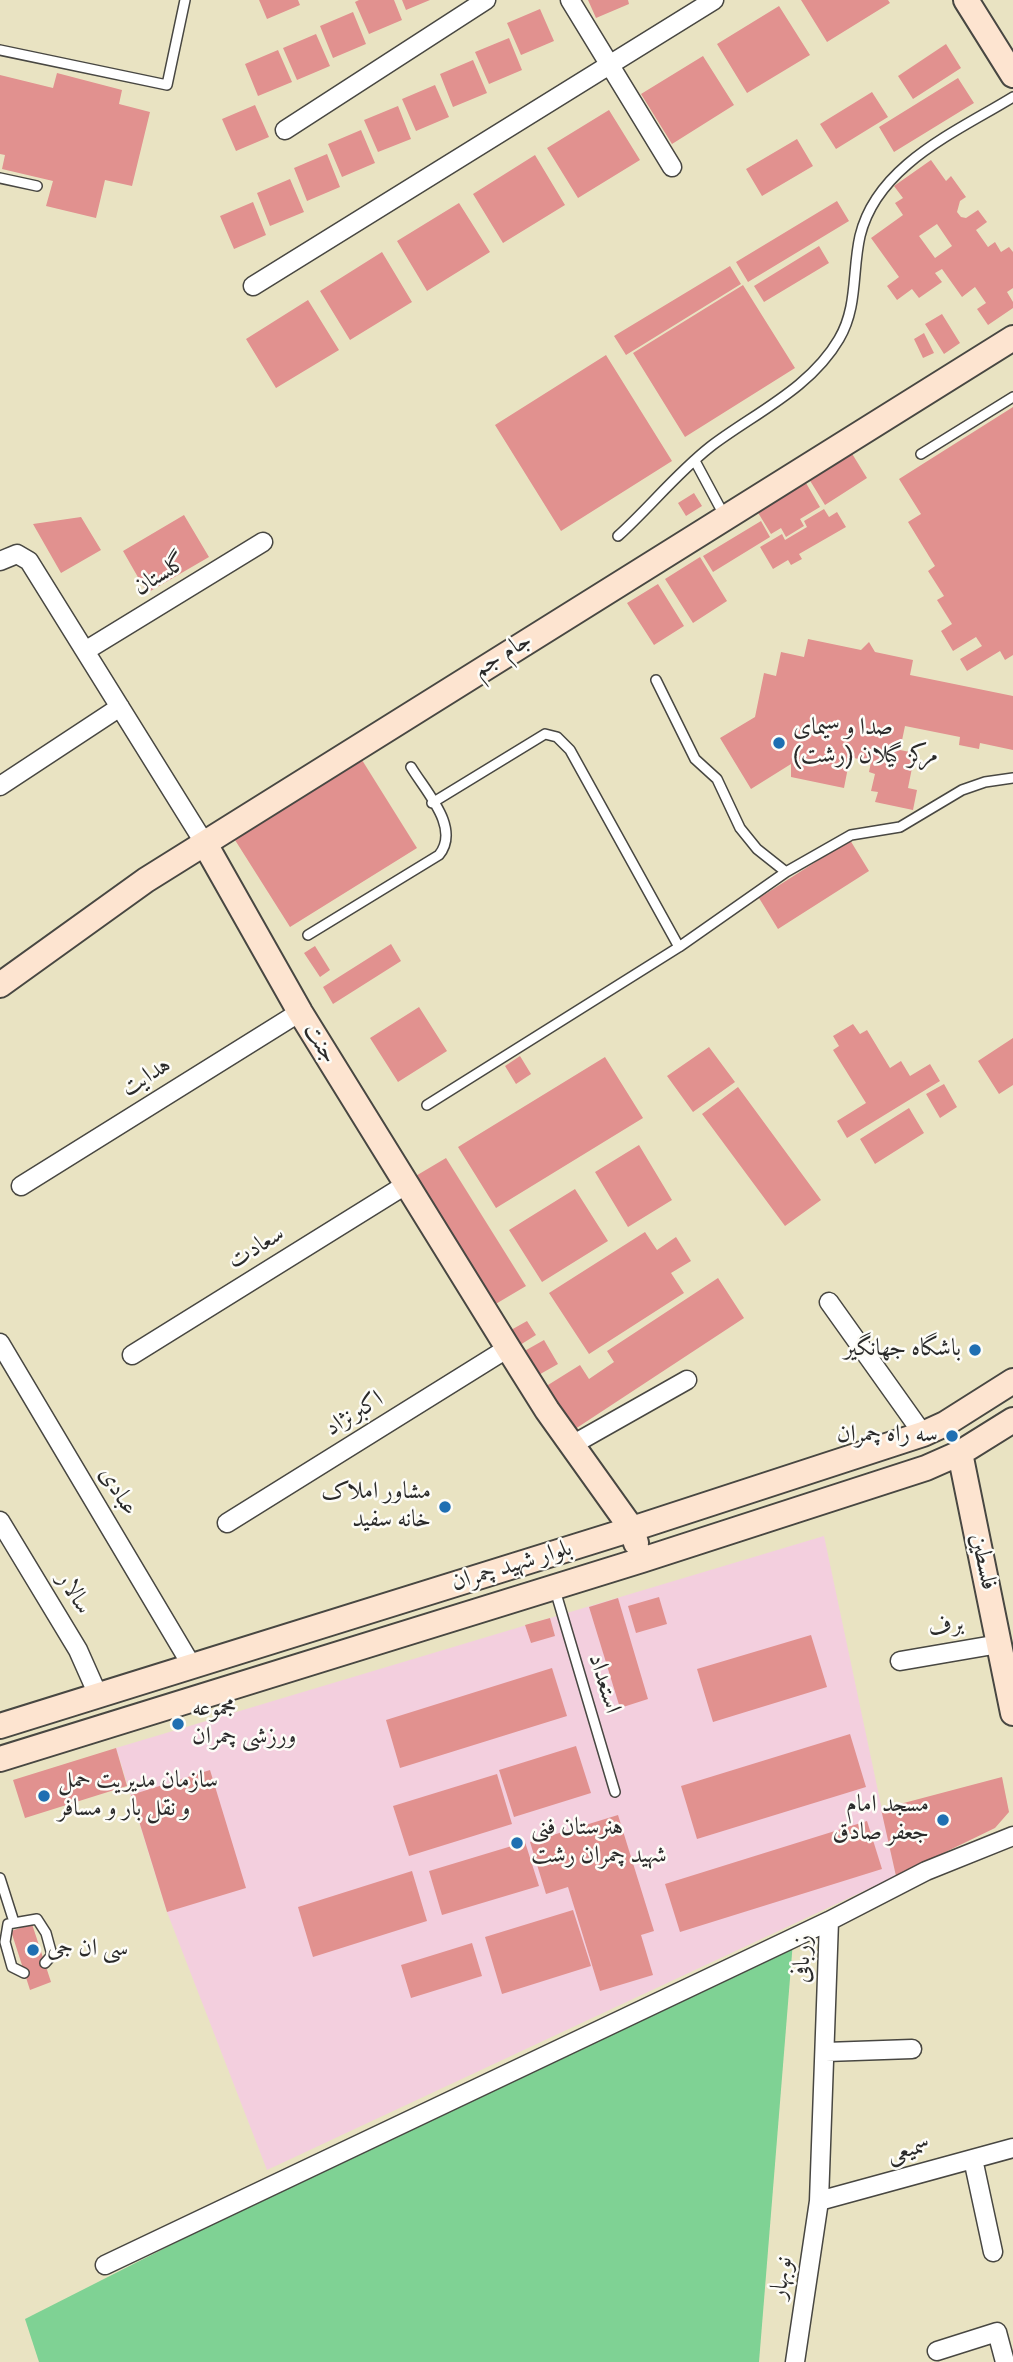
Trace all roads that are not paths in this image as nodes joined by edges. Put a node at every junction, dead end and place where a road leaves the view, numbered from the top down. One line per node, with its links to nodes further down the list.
1 (185, 0): 6 (lane)
2 (486, 0): 10 (street)
3 (570, 0): 7 (street)
4 (714, 0): 7 (street)
5 (965, 0): 8 (main road)
6 (0, 50)
7 (610, 66): 11 (street); 14 (street)
8 (1013, 75)
9 (1013, 97): 18 (lane)
10 (285, 130)
11 (672, 167)
12 (0, 178): 13 (lane)
13 (37, 186)
14 (253, 286)
15 (1013, 338): 19 (main road, جام جم)
16 (1013, 397): 17 (lane)
17 (921, 454)
18 (695, 461): 19 (lane); 20 (lane)
19 (726, 517): 30 (main road, جام جم)
20 (618, 537)
21 (263, 542): 23 (street, گلستان)
22 (8, 557): 23 (street, جنت)
23 (85, 651): 25 (street, جنت)
24 (656, 680): 31 (lane)
25 (120, 707): 28 (street); 30 (street, جنت)
26 (411, 768): 29 (lane)
27 (1013, 778): 31 (lane)
28 (0, 786)
29 (432, 803): 32 (lane); 33 (lane)
30 (205, 844): 34 (main road, جام جم); 35 (main road, جنت)
31 (786, 872): 33 (lane)
32 (308, 935)
33 (679, 947): 36 (lane)
34 (0, 985)
35 (300, 1012): 37 (main road, جنت); 38 (street, هدایت)
36 (427, 1105)
37 (407, 1184): 41 (main road, جنت); 42 (street, سعادت)
38 (20, 1186)
39 (829, 1302): 46 (street)
40 (0, 1343): 57 (street, عبادی)
41 (508, 1348): 47 (main road, جنت); 50 (street, اکبرنژاد)
42 (132, 1355)
43 (687, 1380): 47 (street)
44 (1013, 1381): 46 (main road, بلوار شهید چمران)
45 (1013, 1420): 48 (main road, بلوار شهید چمران)
46 (923, 1434): 51 (main road, بلوار شهید چمران)
47 (572, 1445): 51 (main road, جنت)
48 (960, 1453): 52 (main road, بلوار شهید چمران); 55 (main road, فلسطین)
49 (0, 1521): 58 (street, سالار)
50 (227, 1523)
51 (632, 1530): 52 (main road, جنت); 53 (main road, بلوار شهید چمران)
52 (642, 1560): 54 (main road, بلوار شهید چمران)
53 (527, 1563): 54 (main road); 57 (main road, بلوار شهید چمران)
54 (545, 1591): 61 (main road, بلوار شهید چمران); 62 (lane, استعداد)
55 (1005, 1653): 56 (street, برف); 59 (main road, فلسطین)
56 (900, 1661)
57 (192, 1666): 58 (main road, بلوار شهید چمران)
58 (98, 1695): 60 (main road, بلوار شهید چمران)
59 (1013, 1713)
60 (2, 1720): 61 (main road)
61 (8, 1757)
62 (615, 1792)
63 (1013, 1836): 65 (street, زربافی)
64 (0, 1878): 66 (lane)
65 (830, 1921): 70 (street, زربافی); 75 (street)
66 (14, 1922): 67 (lane); 68 (lane)
67 (45, 1964)
68 (24, 1973)
69 (912, 2049): 70 (street)
70 (825, 2052): 73 (street, زربافی)
71 (1013, 2148): 72 (street, سمیعی)
72 (973, 2159): 73 (street, سمیعی); 74 (street)
73 (819, 2201): 77 (street, نوبهار)
74 (993, 2252)
75 (105, 2265)
76 (937, 2351): 78 (street)
77 (794, 2362)
78 (1005, 2362)

